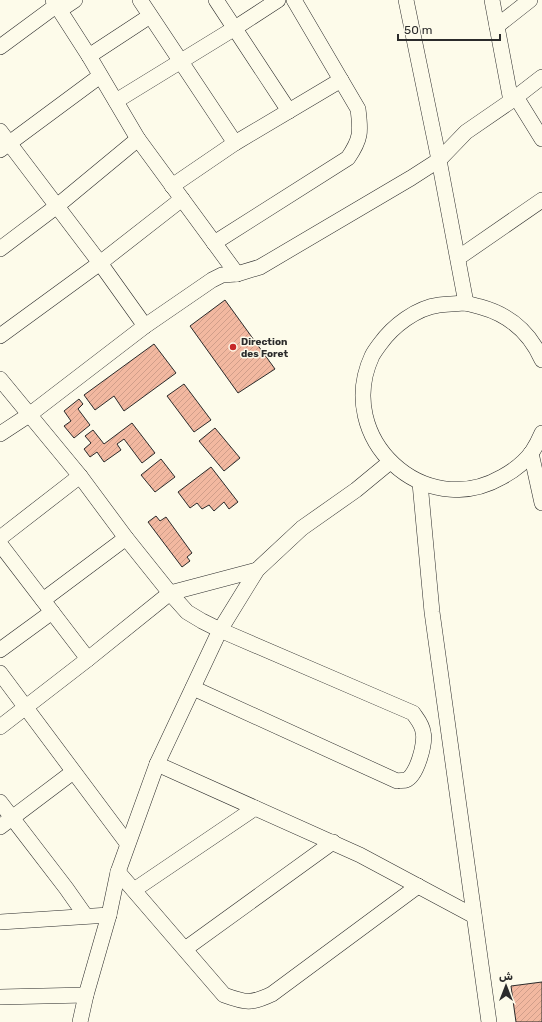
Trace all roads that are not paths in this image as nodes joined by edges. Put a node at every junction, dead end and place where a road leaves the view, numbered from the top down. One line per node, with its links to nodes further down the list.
1 (75, 0): 9 (street)
2 (140, 0): 10 (street)
3 (216, 0): 12 (street)
4 (278, 0): 12 (street)
5 (294, 0): 18 (street)
6 (406, 0): 26 (street)
7 (492, 0): 11 (street)
8 (530, 0): 11 (street)
9 (57, 5): 13 (street); 14 (street)
10 (150, 16): 14 (street); 15 (street)
11 (497, 26): 19 (street)
12 (235, 28): 15 (street); 21 (street)
13 (0, 47)
14 (89, 56): 16 (street)
15 (181, 61): 20 (street); 25 (street)
16 (100, 76): 20 (street); 24 (street)
17 (542, 77): 19 (street)
18 (341, 80): 21 (street); 31 (street)
19 (514, 99): 22 (street); 26 (street)
20 (116, 101): 23 (street)
21 (289, 111): 25 (street)
22 (542, 139)
23 (138, 140): 27 (street); 30 (street)
24 (3, 141): 30 (street)
25 (235, 143): 27 (street)
26 (439, 160): 33 (street); 35 (street)
27 (172, 186): 28 (street)
28 (182, 199): 31 (street); 34 (street)
29 (542, 200): 33 (street)
30 (56, 206): 32 (street); 34 (street)
31 (214, 243): 35 (street)
32 (0, 249)
33 (458, 258): 36 (street)
34 (100, 263): 37 (street); 38 (street)
35 (237, 274): 37 (street)
36 (466, 303): 39 (street); 46 (street)
37 (145, 326): 42 (street)
38 (0, 336)
39 (539, 343): 40 (street)
40 (542, 360)
41 (0, 379): 42 (street)
42 (29, 415): 43 (street); 47 (street)
43 (0, 434)
44 (542, 434): 45 (street)
45 (532, 453): 48 (street); 49 (street)
46 (390, 462): 48 (street); 53 (street)
47 (80, 476): 50 (street); 51 (street)
48 (420, 482): 76 (street)
49 (542, 503)
50 (0, 538)
51 (126, 538): 54 (street); 55 (street)
52 (0, 544): 55 (street)
53 (257, 570): 54 (street); 56 (street)
54 (170, 593): 56 (street); 58 (street)
55 (48, 606): 57 (street); 58 (street)
56 (220, 630): 60 (street); 60 (street)
57 (0, 650)
58 (88, 659): 61 (street)
59 (0, 673): 61 (street)
60 (194, 688): 63 (street)
61 (25, 706): 62 (street); 64 (street)
62 (0, 727)
63 (157, 764): 66 (street); 70 (street)
64 (73, 772): 67 (street); 70 (street)
65 (0, 802): 67 (street)
66 (254, 808): 69 (street); 73 (street)
67 (13, 818): 68 (street); 75 (street)
68 (0, 827)
69 (333, 842): 72 (street); 78 (street)
70 (127, 843): 71 (street)
71 (118, 872): 73 (street); 74 (street)
72 (418, 886): 76 (street); 78 (street)
73 (134, 890): 78 (street)
74 (109, 915): 75 (street); 79 (street)
75 (85, 916): 77 (street)
76 (474, 916): 82 (street)
77 (0, 922)
78 (185, 949)
79 (86, 996): 80 (street); 81 (street)
80 (0, 997)
81 (80, 1022)
82 (489, 1022)

